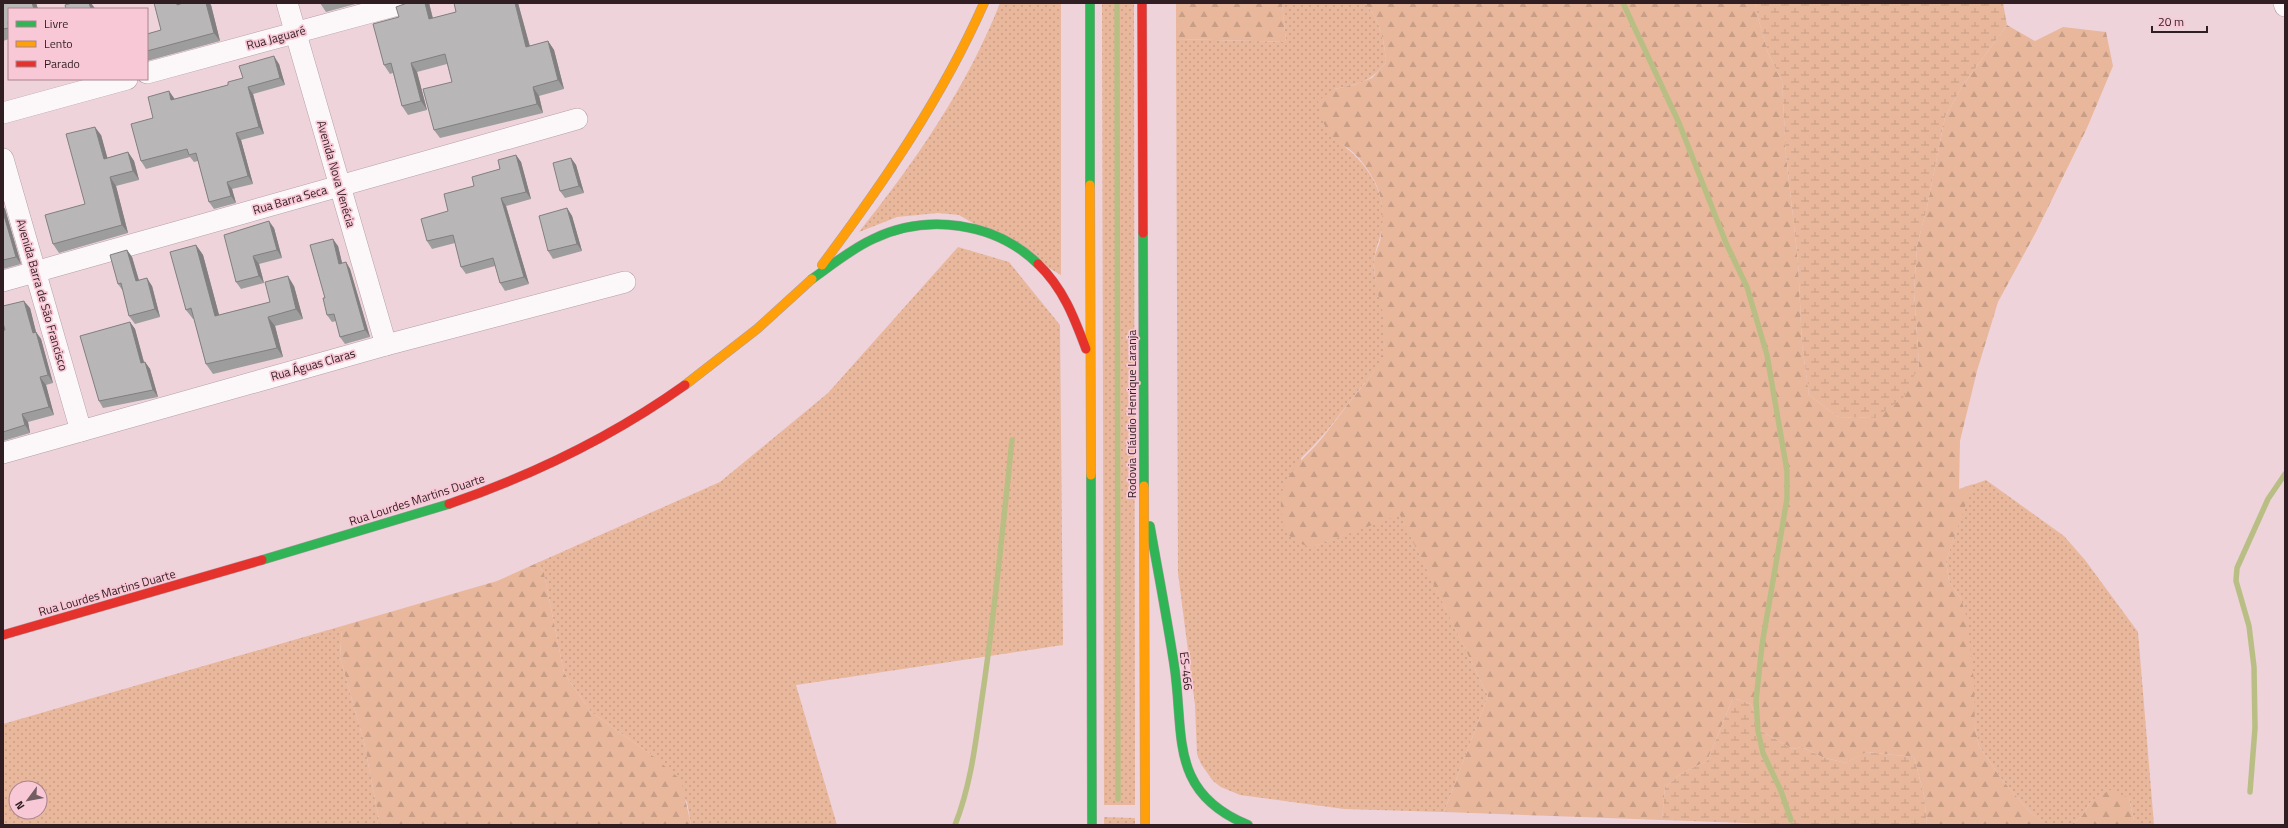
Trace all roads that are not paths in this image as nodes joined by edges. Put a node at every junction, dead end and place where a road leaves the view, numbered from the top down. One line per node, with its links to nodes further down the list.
1 (287, 3): 8 (street, Avenida Nova Venécia)
2 (405, 3): 8 (street, Rua Jaguaré)
3 (984, 3): 16 (main road)
4 (1090, 3): 20 (main road)
5 (1142, 3): 23 (main road, Rodovia Cláudio Henrique Laranja)
6 (2284, 3): 7 (street)
7 (2285, 6)
8 (295, 32): 9 (street, Rua Jaguaré); 14 (street, Avenida Nova Venécia)
9 (148, 73)
10 (123, 80): 11 (street)
11 (3, 113)
12 (577, 119): 14 (street, Rua Barra Seca)
13 (3, 159): 15 (street, Avenida Barra de São Francisco)
14 (340, 185): 15 (street, Rua Barra Seca); 19 (street, Avenida Nova Venécia)
15 (36, 272): 17 (street, Rua Barra Seca); 21 (street, Avenida Barra de São Francisco)
16 (812, 279): 20 (main road); 24 (main road, Rua Lourdes Martins Duarte)
17 (3, 282)
18 (625, 282): 19 (street, Rua Águas Claras)
19 (386, 345): 21 (street, Rua Águas Claras)
20 (1091, 365): 25 (main road)
21 (80, 431): 22 (street, Rua Águas Claras)
22 (3, 453)
23 (1144, 492): 26 (main road, Rodovia Cláudio Henrique Laranja); 27 (main road, ES-466)
24 (3, 635)
25 (1092, 825)
26 (1145, 825)
27 (1248, 825)

